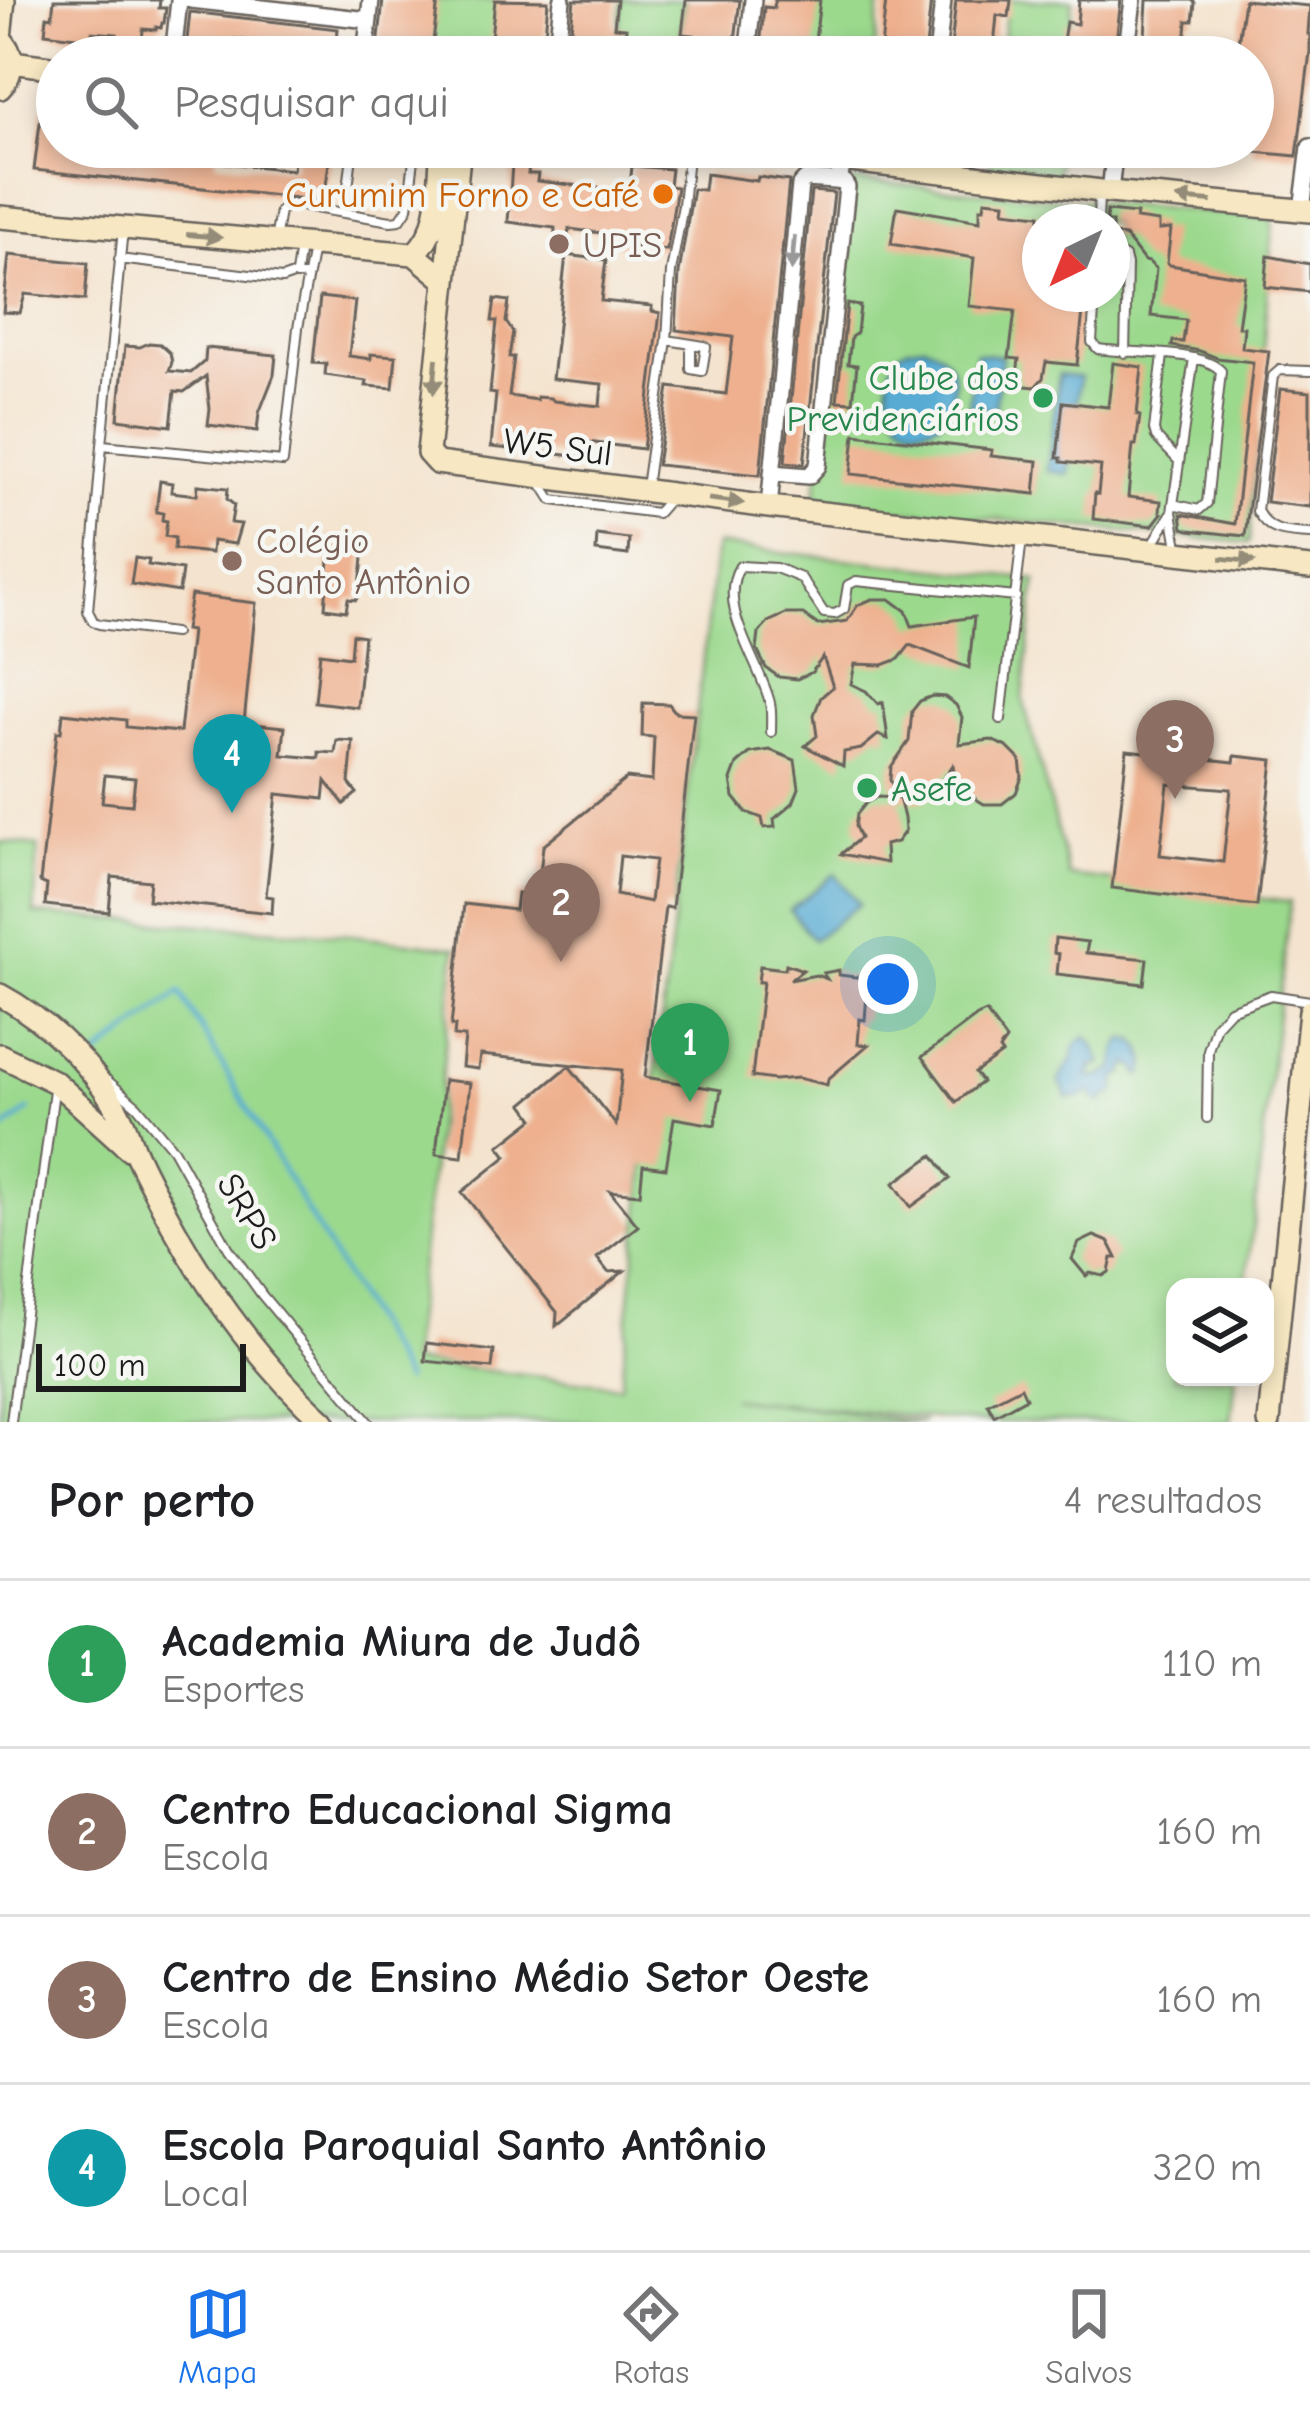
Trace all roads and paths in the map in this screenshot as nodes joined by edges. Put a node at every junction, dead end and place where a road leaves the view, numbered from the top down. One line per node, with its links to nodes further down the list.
1 (4, 0): 16 (main road)
2 (178, 0): 10 (street)
3 (191, 0): 9 (street)
4 (370, 0): 9 (street)
5 (562, 0): 12 (street)
6 (753, 0): 13 (street)
7 (943, 0): 14 (street)
8 (1132, 0): 15 (street)
9 (369, 20): 11 (street)
10 (175, 36)
11 (367, 36)
12 (558, 36)
13 (749, 36)
14 (939, 36)
15 (1128, 36)
16 (0, 38): 17 (main road)
17 (12, 62): 18 (main road); 19 (main road)
18 (36, 65)
19 (0, 88)
20 (1310, 147): 32 (street)
21 (350, 168): 33 (lane)
22 (413, 168): 33 (lane)
23 (440, 168): 38 (main road)
24 (457, 168): 42 (main road)
25 (686, 168): 45 (lane)
26 (842, 168): 29 (street)
27 (975, 168): 30 (main road)
28 (1110, 168): 30 (street)
29 (835, 181): 53 (street, one-way to 53); 53 (street)
30 (1104, 191): 31 (lane); 32 (main road, one-way to 30)
31 (1101, 204)
32 (1306, 210)
33 (345, 213): 36 (lane)
34 (6, 222): 35 (main road)
35 (123, 228): 36 (main road, one-way to 36); 39 (lane)
36 (275, 242): 37 (main road)
37 (307, 246): 38 (main road); 40 (lane); 41 (lane)
38 (414, 254): 42 (main road)
39 (119, 259): 40 (lane); 51 (lane)
40 (296, 274): 41 (lane)
41 (308, 278): 51 (lane)
42 (444, 279): 54 (main road, W5 Sul, one-way to 54)
43 (1094, 312): 47 (lane)
44 (1127, 312): 47 (lane)
45 (667, 340): 46 (lane); 55 (lane)
46 (692, 344)
47 (1125, 353): 48 (lane)
48 (1163, 355): 49 (lane); 52 (lane)
49 (1194, 358): 52 (lane); 58 (lane)
50 (1310, 371): 59 (lane)
51 (102, 445): 65 (lane)
52 (1179, 461): 58 (lane)
53 (772, 473): 57 (street)
54 (537, 477): 55 (main road, W5 Sul); 56 (lane)
55 (645, 490): 56 (main road, W5 Sul)
56 (673, 494): 57 (main road, W5 Sul, one-way to 57)
57 (769, 507): 60 (main road, W5 Sul)
58 (1172, 508): 61 (lane); 62 (lane)
59 (1310, 534)
60 (1022, 537): 61 (main road, W5 Sul); 64 (lane)
61 (1148, 550): 62 (main road, W5 Sul)
62 (1179, 554): 63 (main road, W5 Sul, one-way to 63)
63 (1310, 568)
64 (1016, 597): 66 (lane); 67 (lane)
65 (174, 633)
66 (1001, 719)
67 (771, 731)
68 (0, 995): 71 (main road, SRPS)
69 (1310, 1001): 74 (lane)
70 (1310, 1011): 79 (main road)
71 (64, 1043): 75 (main road, SRPS); 78 (lane, SRPS)
72 (0, 1055): 73 (main road, SRPS)
73 (55, 1082): 75 (main road, SRPS); 76 (lane)
74 (1207, 1118)
75 (136, 1156): 77 (main road, SRPS)
76 (11, 1422)
77 (324, 1422)
78 (368, 1422)
79 (1269, 1422)

